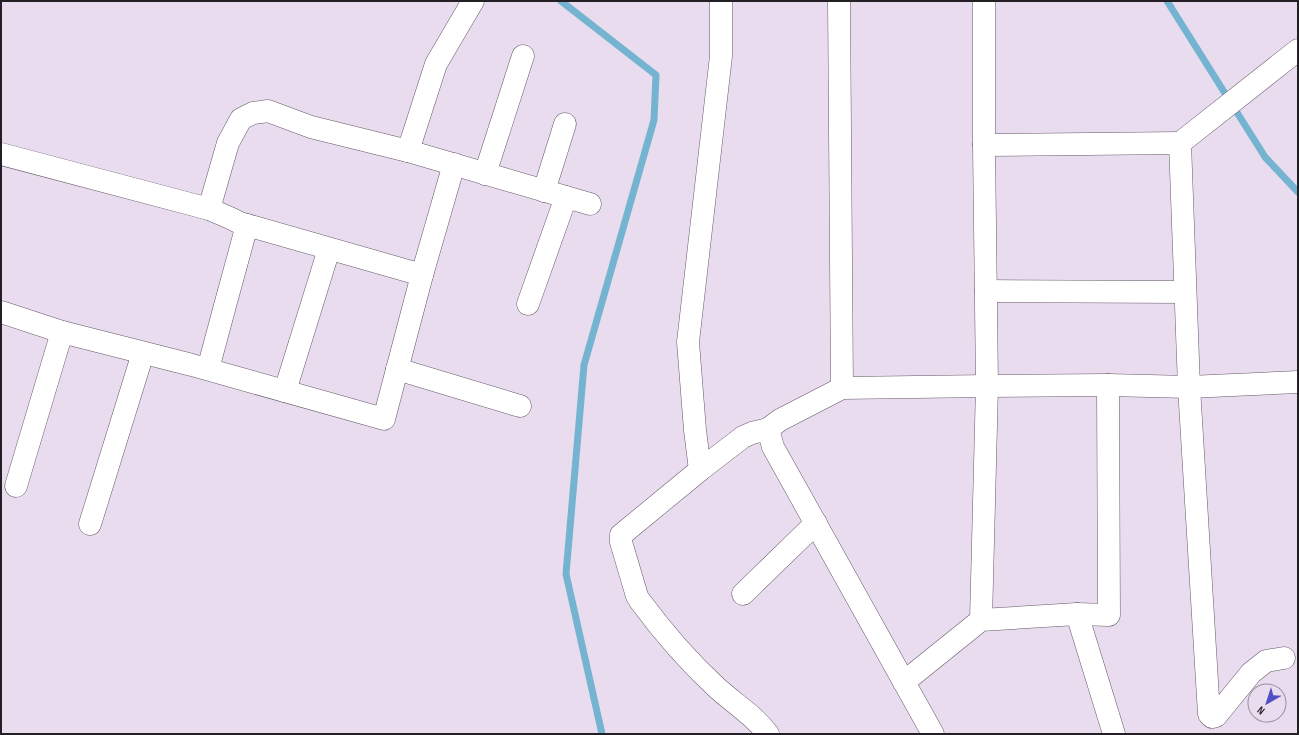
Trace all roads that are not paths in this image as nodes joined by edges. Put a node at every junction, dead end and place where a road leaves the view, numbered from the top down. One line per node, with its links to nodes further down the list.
1 (473, 1): 10 (street)
2 (721, 1): 37 (street)
3 (838, 1): 33 (street)
4 (984, 1): 9 (street)
5 (1298, 50): 8 (street)
6 (523, 56): 13 (street)
7 (565, 124): 14 (street)
8 (1185, 139): 9 (street); 22 (street)
9 (984, 145): 21 (street)
10 (408, 151): 12 (street); 17 (street)
11 (1, 154): 17 (street)
12 (454, 164): 13 (street); 20 (street)
13 (485, 174): 14 (street)
14 (544, 191): 15 (street)
15 (566, 197): 16 (street); 23 (street)
16 (590, 204)
17 (209, 209): 18 (street)
18 (248, 225): 19 (street); 28 (street)
19 (329, 249): 20 (street); 34 (street)
20 (422, 275): 27 (street)
21 (986, 291): 22 (street); 31 (street)
22 (1185, 292): 32 (street)
23 (528, 304)
24 (1, 312): 25 (street)
25 (62, 332): 26 (street); 38 (street)
26 (143, 353): 28 (street); 40 (street)
27 (397, 369): 34 (street); 35 (street)
28 (208, 370): 34 (street)
29 (1298, 382): 32 (street)
30 (1108, 385): 31 (street); 32 (street); 42 (street)
31 (987, 386): 33 (street); 43 (street)
32 (1189, 387): 44 (street)
33 (842, 388): 36 (street)
34 (285, 391)
35 (520, 406)
36 (768, 429): 37 (street); 39 (street)
37 (700, 470): 46 (street)
38 (16, 486)
39 (816, 523): 41 (street); 45 (street)
40 (90, 524)
41 (743, 594)
42 (1077, 614): 43 (street); 48 (street)
43 (981, 620): 45 (street)
44 (1284, 658)
45 (904, 682): 47 (street)
46 (768, 734)
47 (933, 734)
48 (1114, 734)

